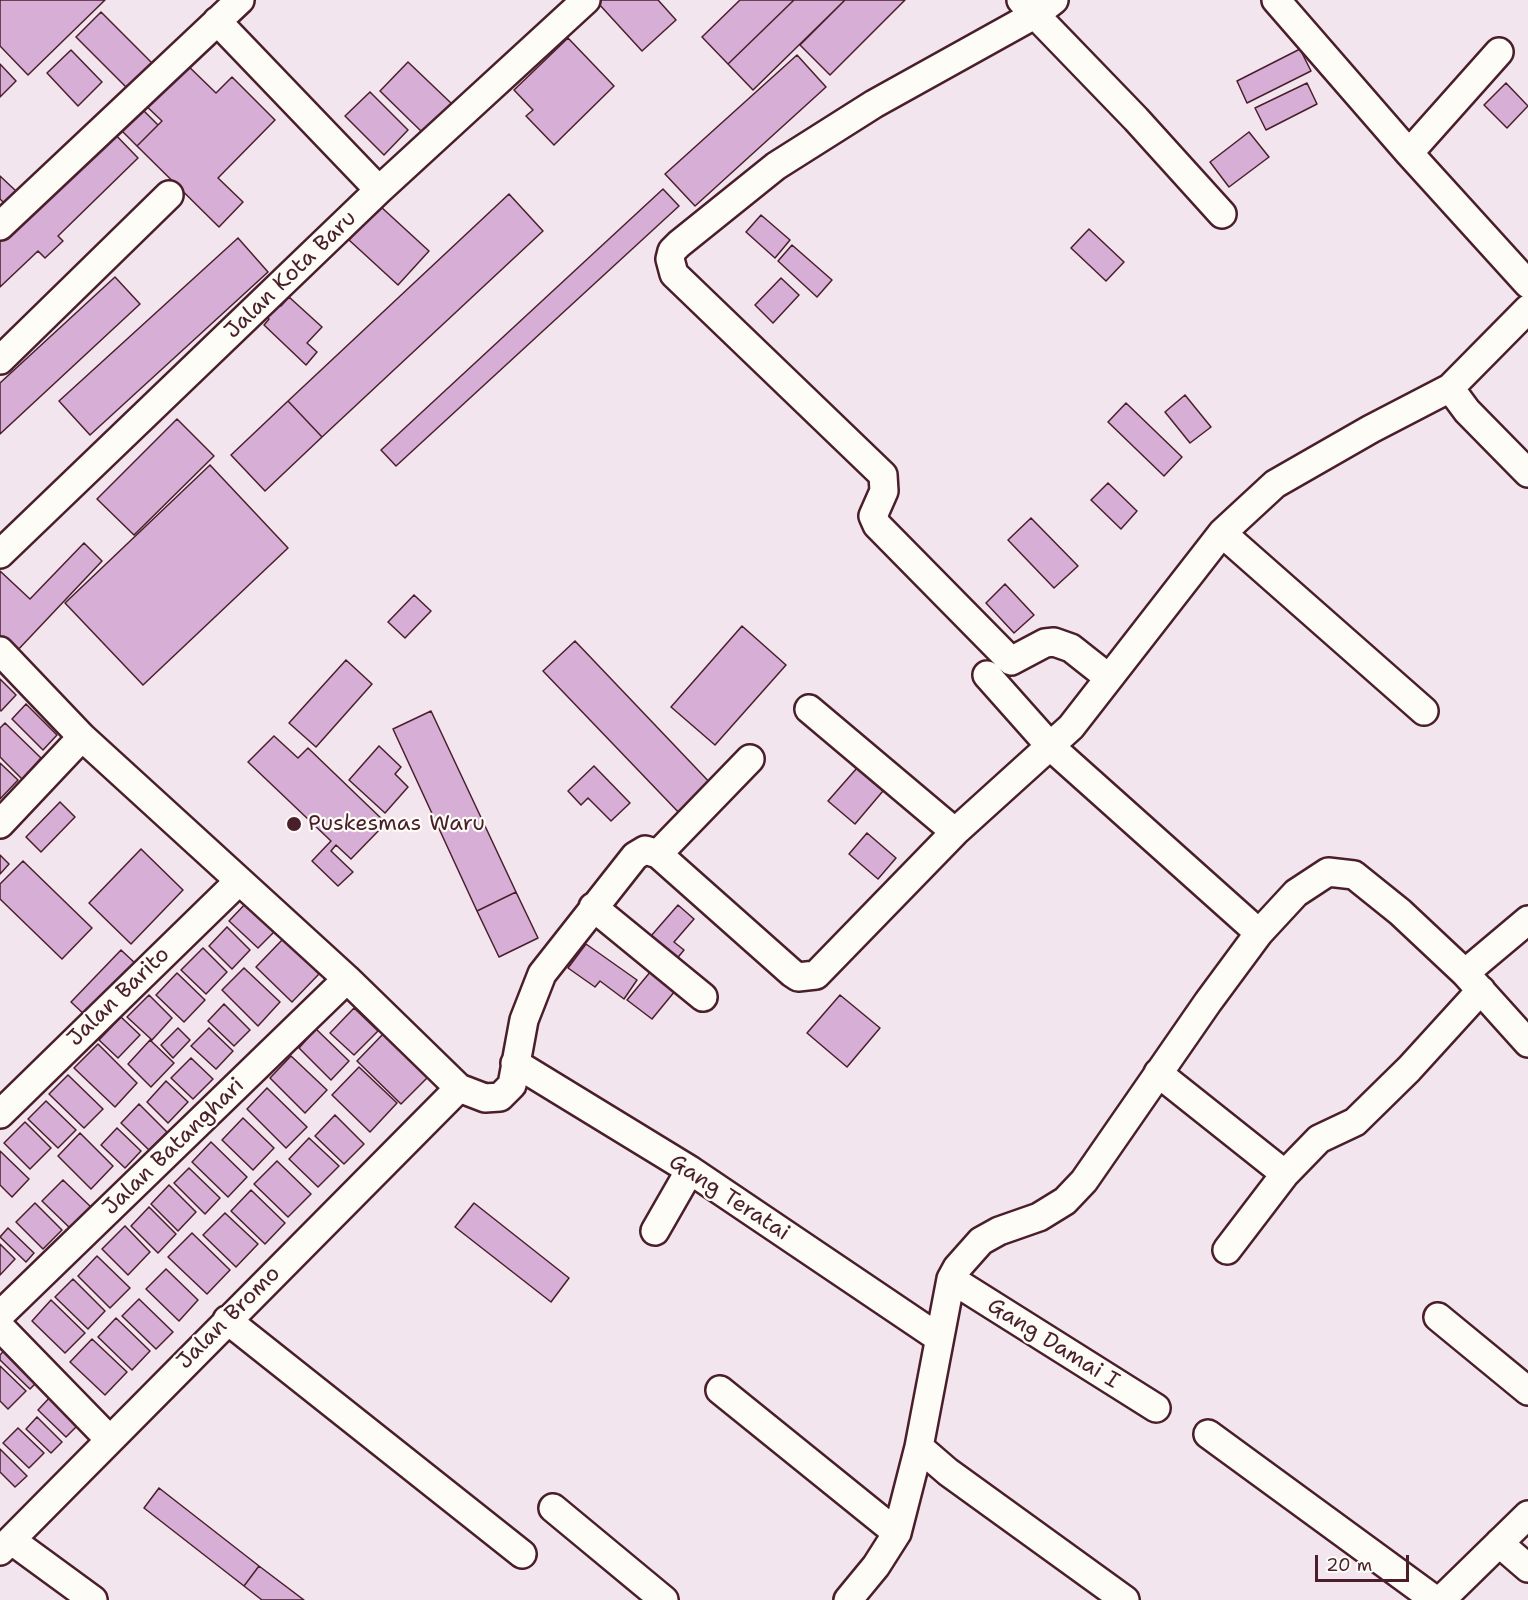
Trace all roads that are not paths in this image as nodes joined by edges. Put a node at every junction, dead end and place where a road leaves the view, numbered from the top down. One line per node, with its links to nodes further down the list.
1 (240, 0): 5 (street)
2 (586, 0): 8 (street, Jalan Kota Baru)
3 (1276, 0): 7 (street)
4 (1033, 6): 10 (street); 21 (street)
5 (217, 21): 8 (street); 11 (street)
6 (1498, 52): 7 (street)
7 (1409, 153): 12 (street)
8 (379, 190): 18 (street, Jalan Kota Baru)
9 (169, 195): 14 (street)
10 (1222, 214)
11 (0, 226)
12 (1528, 284)
13 (1528, 309): 15 (street)
14 (0, 360)
15 (1450, 388): 16 (street); 17 (street)
16 (1528, 473)
17 (1222, 533): 21 (street); 23 (street)
18 (0, 554)
19 (0, 651): 24 (street)
20 (987, 675): 25 (street)
21 (1109, 678): 25 (street)
22 (809, 710): 28 (street)
23 (1425, 711)
24 (82, 737): 27 (street); 30 (street)
25 (1051, 747): 28 (street); 33 (street)
26 (750, 759): 29 (street)
27 (0, 824)
28 (955, 832): 29 (street)
29 (658, 854): 31 (street)
30 (239, 881): 34 (street); 41 (street, Jalan Barito)
31 (593, 907): 36 (street); 38 (street)
32 (1528, 920): 35 (street)
33 (1259, 933): 35 (street); 39 (street)
34 (347, 979): 40 (street); 47 (street, Jalan Batanghari)
35 (1473, 981): 37 (street); 43 (street)
36 (703, 997)
37 (1528, 1043)
38 (515, 1063): 40 (street); 42 (street, Gang Teratai)
39 (1158, 1073): 43 (street); 46 (street)
40 (459, 1088): 49 (street, Jalan Bromo)
41 (0, 1114)
42 (690, 1170): 44 (street); 51 (street, Gang Teratai)
43 (1285, 1174): 45 (street)
44 (655, 1231)
45 (1227, 1250)
46 (951, 1279): 51 (street); 54 (street, Gang Damai I)
47 (0, 1315)
48 (1438, 1317): 53 (street)
49 (227, 1320): 56 (street, Jalan Bromo); 63 (street)
50 (0, 1327): 56 (street)
51 (939, 1338): 57 (street)
52 (720, 1390): 60 (street)
53 (1528, 1391)
54 (1156, 1408)
55 (1208, 1434): 69 (street)
56 (109, 1439): 62 (street, Jalan Bromo)
57 (920, 1448): 60 (street); 68 (street)
58 (553, 1508): 66 (street)
59 (1528, 1515): 61 (street)
60 (897, 1533): 67 (street)
61 (1499, 1543): 64 (street); 70 (street)
62 (5, 1546): 65 (street)
63 (522, 1554)
64 (1528, 1568)
65 (93, 1600)
66 (664, 1600)
67 (848, 1600)
68 (1125, 1600)
69 (1435, 1600)
70 (1441, 1600)

